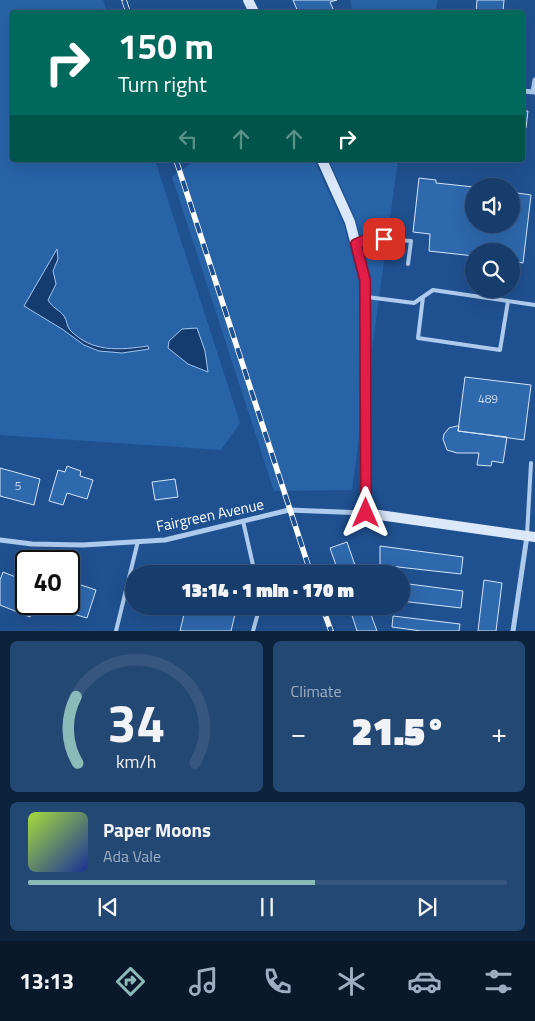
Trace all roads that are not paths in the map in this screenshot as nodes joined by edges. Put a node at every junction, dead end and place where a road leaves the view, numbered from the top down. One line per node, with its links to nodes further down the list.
1 (535, 80): 2 (street)
2 (534, 92)
3 (323, 162): 4 (street)
4 (356, 244): 5 (lane); 6 (street)
5 (408, 264)
6 (365, 297): 7 (lane); 11 (street)
7 (423, 297): 8 (lane); 8 (lane)
8 (508, 301): 9 (lane)
9 (535, 305)
10 (531, 462): 13 (lane)
11 (366, 513): 12 (street, Fairgreen Avenue); 13 (street)
12 (243, 521): 15 (street, Fairgreen Avenue); 16 (lane)
13 (531, 537): 20 (street)
14 (0, 540): 15 (street, Fairgreen Avenue)
15 (138, 541): 18 (lane)
16 (253, 565)
17 (257, 615): 19 (lane)
18 (116, 631)
19 (253, 631)
20 (513, 631)

